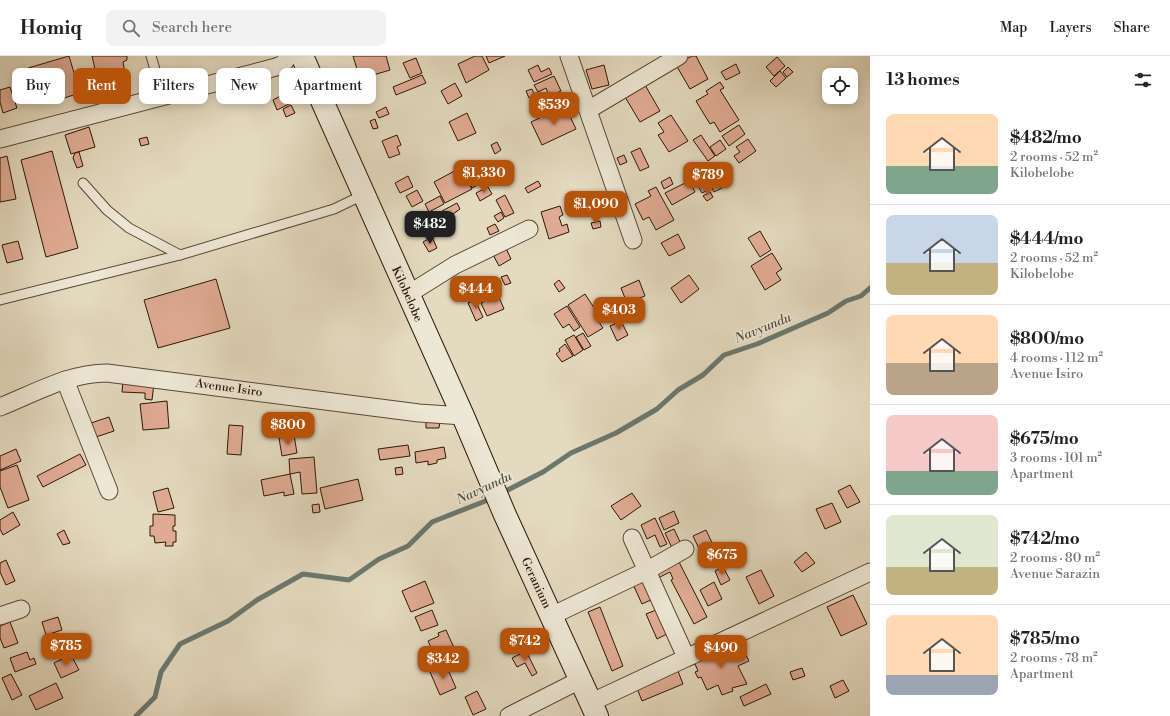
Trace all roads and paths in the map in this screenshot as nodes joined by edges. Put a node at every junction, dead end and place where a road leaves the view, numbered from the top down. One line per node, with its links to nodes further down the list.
1 (151, 56): 6 (lane)
2 (289, 56): 7 (street)
3 (302, 56): 12 (street, Kilobelobe)
4 (569, 56): 9 (street)
5 (679, 56): 9 (street)
6 (155, 68)
7 (208, 85)
8 (139, 103): 10 (street)
9 (588, 110): 14 (street)
10 (0, 139)
11 (83, 183): 15 (lane)
12 (362, 194): 15 (lane); 16 (street, Kilobelobe)
13 (529, 229): 16 (street)
14 (633, 240)
15 (180, 255): 17 (lane)
16 (407, 295): 20 (street, Kilobelobe)
17 (0, 300)
18 (65, 380): 19 (street, Avenue Isiro); 20 (street, Avenue Isiro); 22 (street)
19 (0, 407)
20 (463, 416): 21 (street, Kilobelobe)
21 (483, 466): 29 (street, Geranium)
22 (109, 491)
23 (632, 538): 25 (street)
24 (686, 549): 25 (street)
25 (648, 570): 29 (street); 30 (street)
26 (870, 572): 30 (street)
27 (20, 609): 28 (street)
28 (0, 616)
29 (551, 616): 31 (street, Geranium)
30 (686, 657): 32 (street)
31 (580, 680): 32 (street, Geranium); 33 (street)
32 (595, 709)
33 (509, 716)

